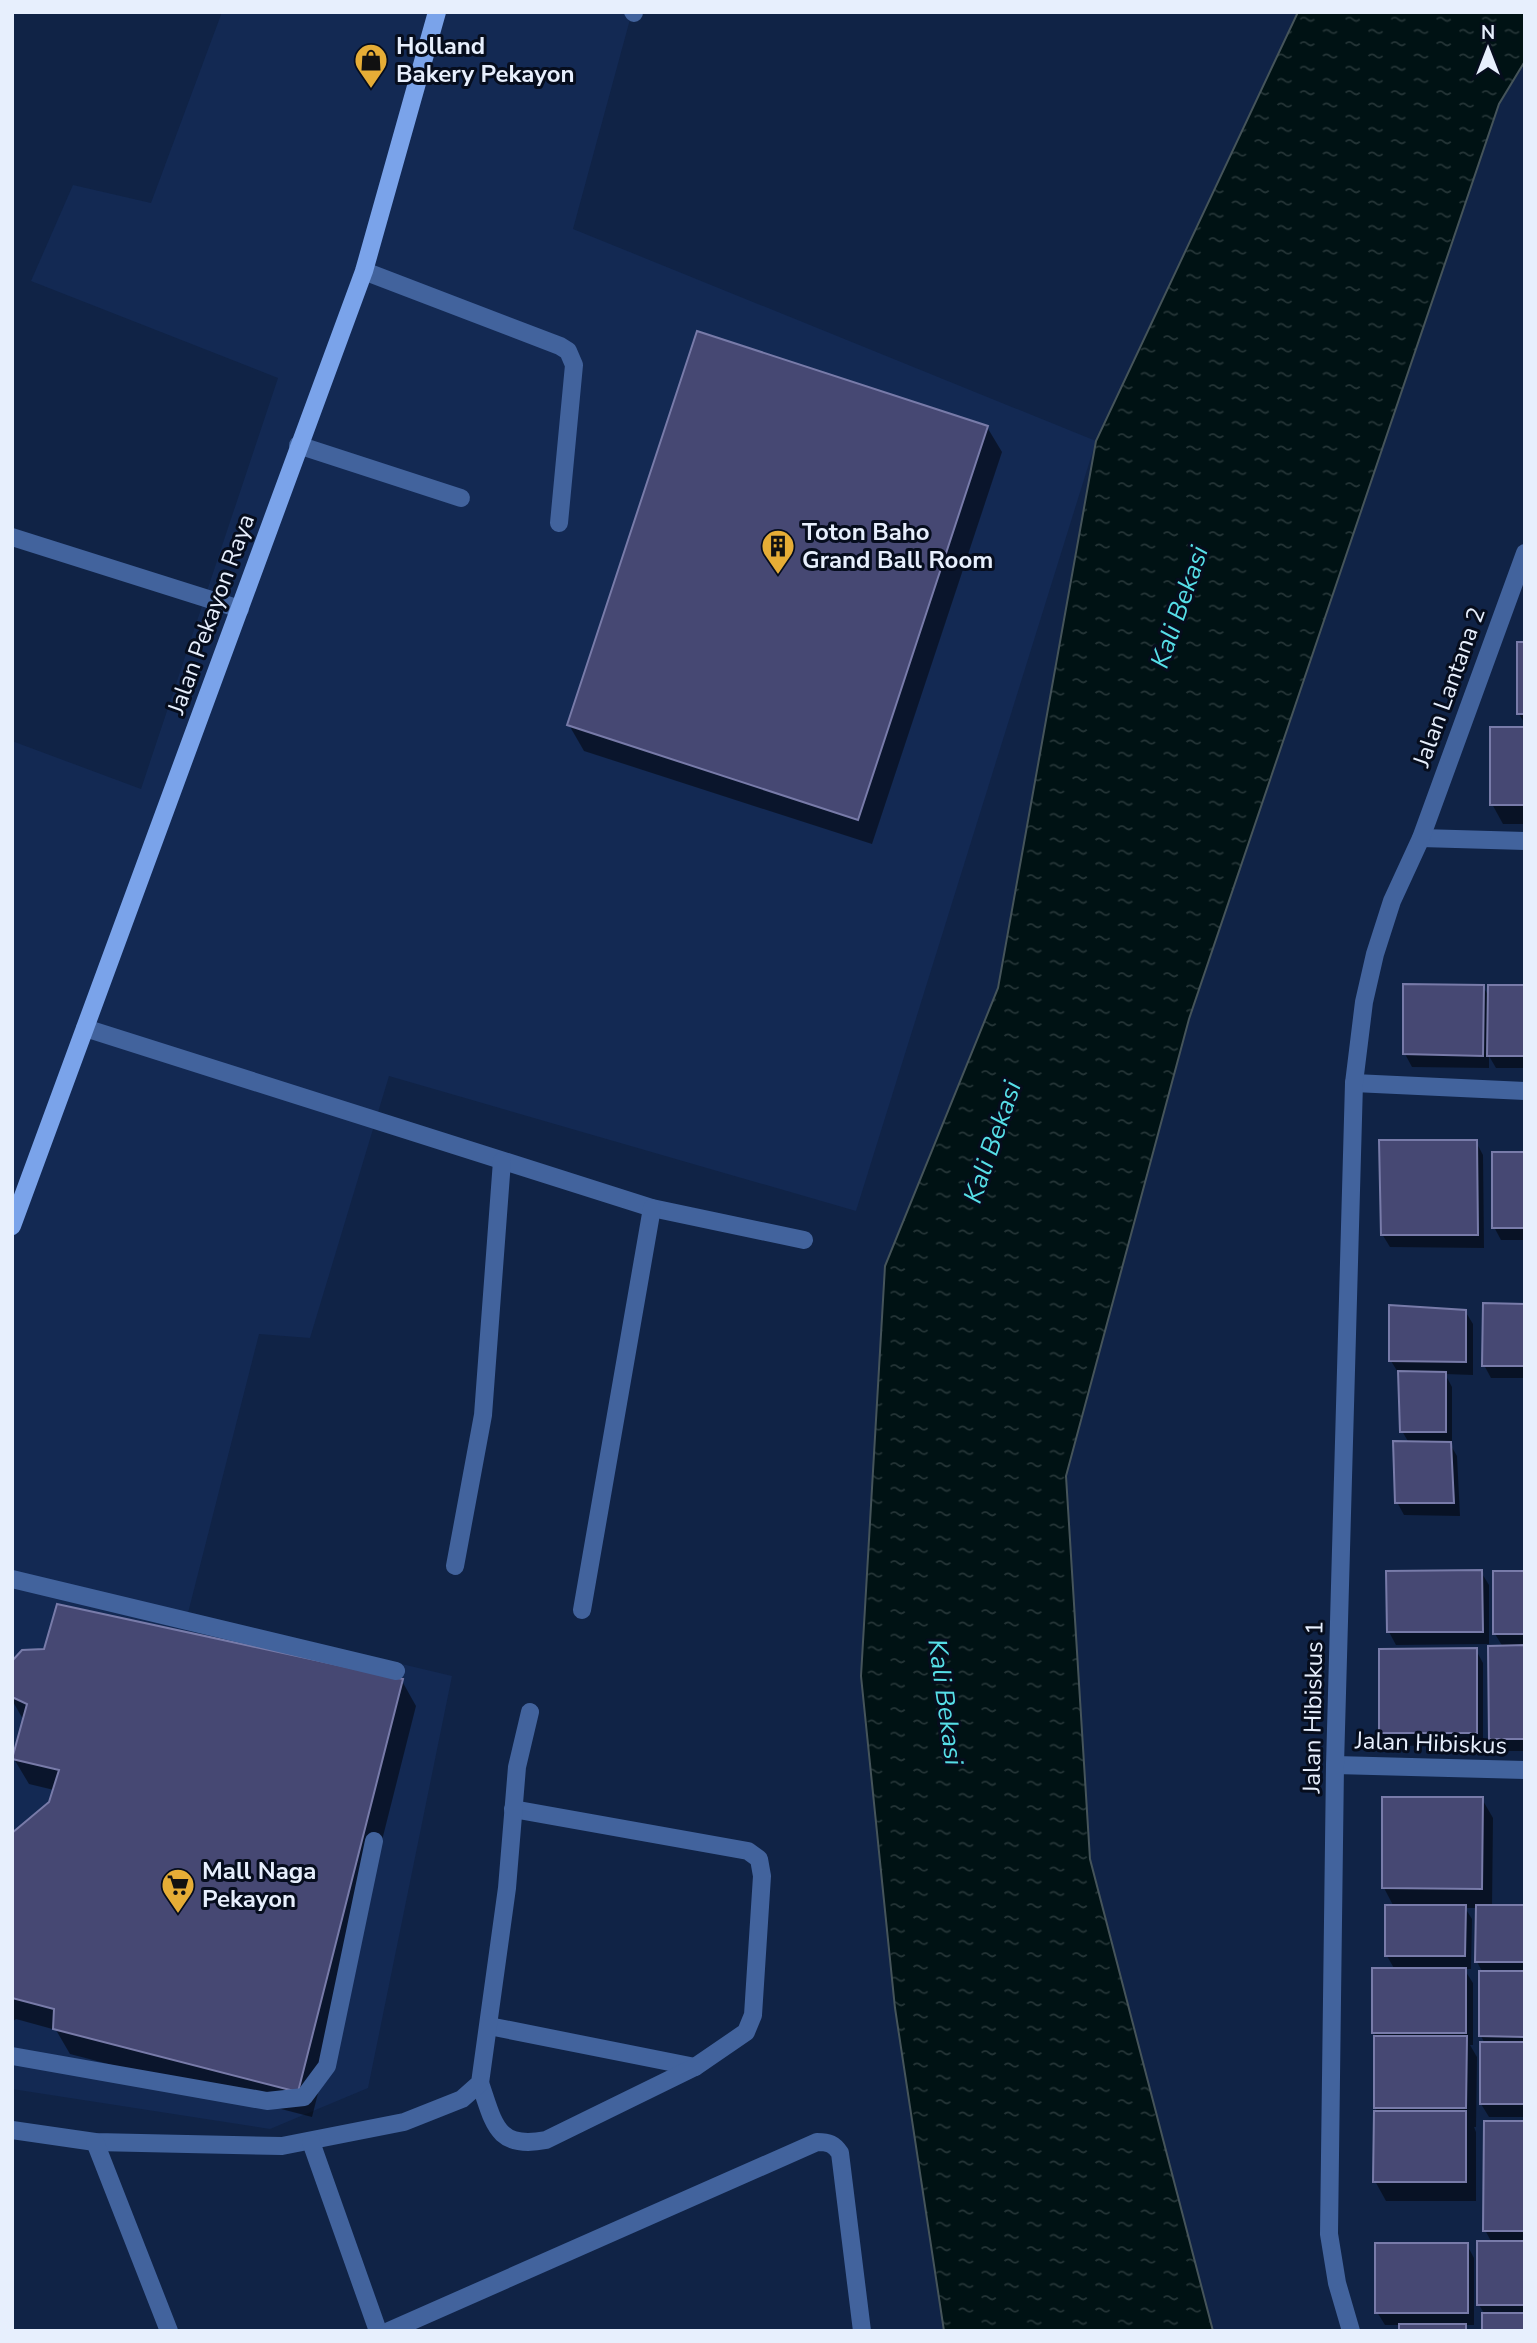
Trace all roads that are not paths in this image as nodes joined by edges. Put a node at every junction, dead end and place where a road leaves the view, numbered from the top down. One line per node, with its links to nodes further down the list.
1 (437, 12): 2 (main road, Jalan Pekayon Raya)
2 (364, 271): 3 (main road, Jalan Pekayon Raya); 5 (street)
3 (298, 445): 4 (street); 9 (main road, Jalan Pekayon Raya)
4 (461, 498)
5 (559, 523)
6 (12, 537): 9 (street)
7 (1525, 553): 8 (street, Jalan Lantana 2)
8 (1519, 582): 10 (street, Jalan Lantana 2)
9 (240, 608): 12 (main road, Jalan Pekayon Raya)
10 (1421, 838): 11 (street); 13 (street, Jalan Lantana 2)
11 (1525, 841)
12 (85, 1028): 15 (street); 17 (main road, Jalan Pekayon Raya)
13 (1354, 1083): 14 (street); 24 (street, Jalan Hibiskus 1)
14 (1525, 1091)
15 (502, 1160): 16 (street); 19 (street)
16 (652, 1208): 18 (street); 21 (street)
17 (12, 1226)
18 (804, 1240)
19 (455, 1566)
20 (12, 1580): 22 (street)
21 (582, 1610)
22 (396, 1671)
23 (530, 1712): 26 (street)
24 (1335, 1765): 25 (street, Jalan Hibiskus); 39 (street, Jalan Hibiskus 1)
25 (1525, 1770)
26 (513, 1809): 28 (street); 30 (street)
27 (374, 1841): 29 (street)
28 (489, 2026): 30 (street); 31 (street)
29 (12, 2056)
30 (695, 2067): 31 (street)
31 (480, 2083): 34 (street)
32 (12, 2130): 33 (street)
33 (95, 2142): 34 (street); 35 (street)
34 (311, 2142): 36 (street)
35 (169, 2331)
36 (378, 2331)
37 (389, 2331): 38 (street)
38 (862, 2331)
39 (1351, 2331)

